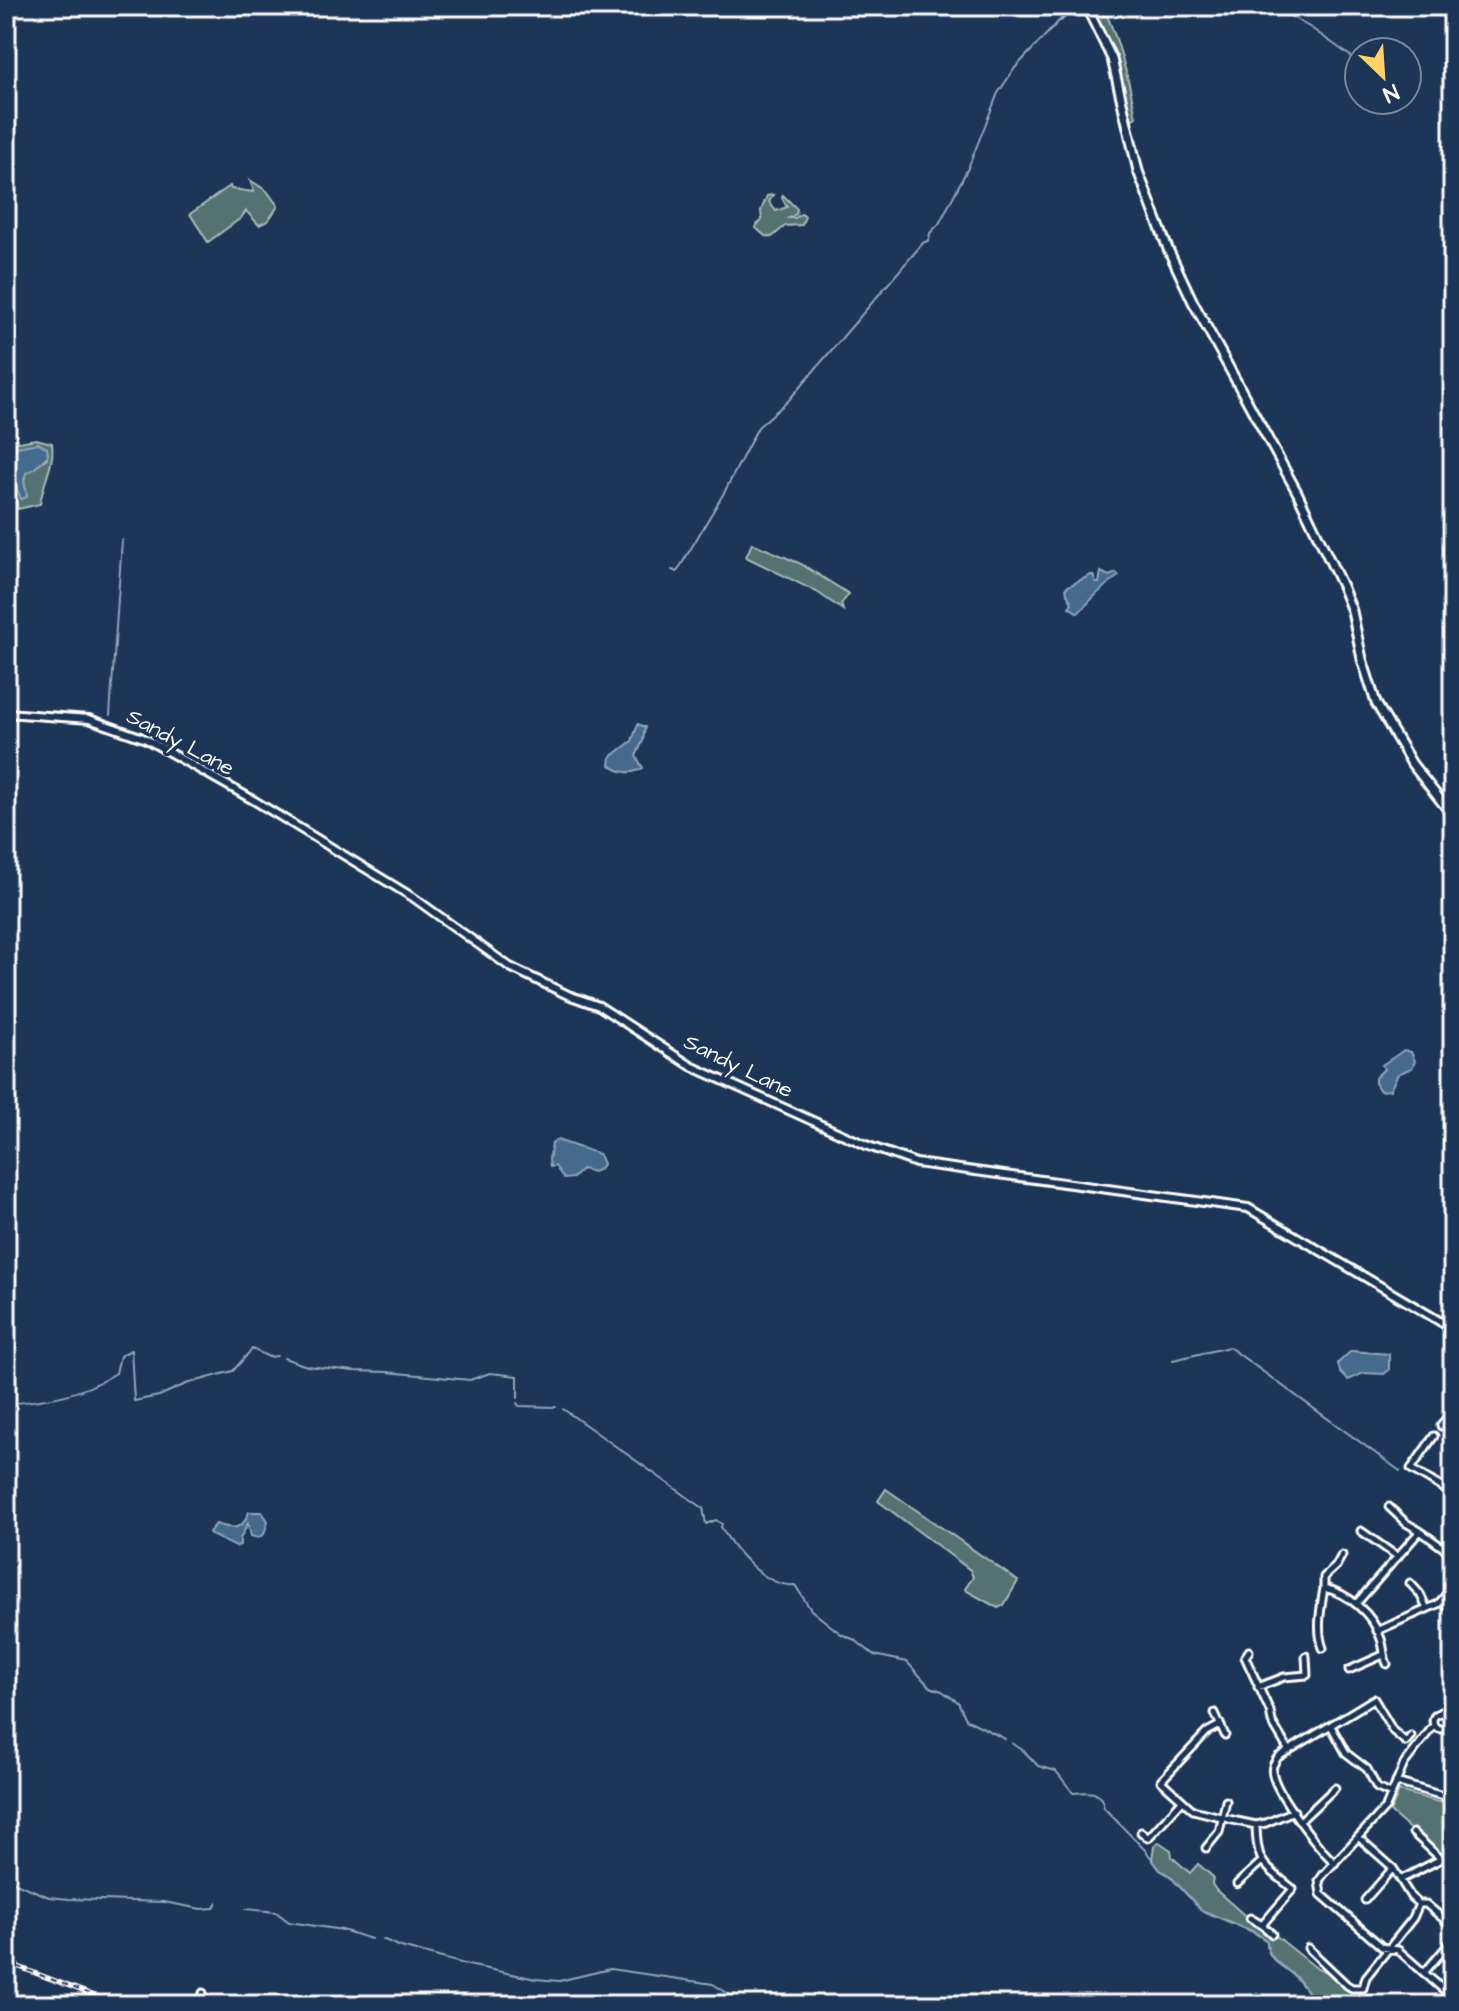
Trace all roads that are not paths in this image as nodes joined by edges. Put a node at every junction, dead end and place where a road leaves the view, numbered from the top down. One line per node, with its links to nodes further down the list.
1 (1086, 6): 3 (main road)
2 (6, 713): 4 (street, Sandy Lane)
3 (1453, 816)
4 (1453, 1329)
5 (1453, 1408): 6 (street)
6 (1441, 1426)
7 (1434, 1436): 8 (street)
8 (1453, 1494)
9 (1388, 1516): 11 (street)
10 (1361, 1531): 14 (street)
11 (1420, 1531): 13 (street); 14 (street)
12 (1342, 1555): 17 (street)
13 (1453, 1555)
14 (1398, 1557): 19 (street)
15 (1412, 1587): 20 (street)
16 (1453, 1587): 18 (street)
17 (1324, 1588): 19 (street); 23 (street)
18 (1442, 1602): 20 (street); 21 (street)
19 (1356, 1604): 22 (street)
20 (1427, 1609): 22 (street)
21 (1453, 1610)
22 (1377, 1631): 24 (street)
23 (1323, 1648)
24 (1383, 1655): 27 (street); 28 (street)
25 (1245, 1656): 29 (street)
26 (1306, 1656): 29 (street)
27 (1387, 1664)
28 (1354, 1670)
29 (1258, 1687): 41 (street)
30 (1382, 1693): 31 (street)
31 (1374, 1699): 36 (street); 40 (street)
32 (1450, 1703): 34 (street)
33 (1215, 1713): 35 (street)
34 (1442, 1713): 37 (street); 38 (street)
35 (1220, 1725): 39 (street); 47 (street)
36 (1331, 1726): 41 (street); 44 (street)
37 (1436, 1727): 38 (street); 42 (street)
38 (1450, 1727)
39 (1225, 1735)
40 (1411, 1736)
41 (1289, 1751): 48 (street)
42 (1396, 1782): 44 (street); 45 (street)
43 (1335, 1788): 50 (street)
44 (1391, 1794): 54 (street)
45 (1453, 1799)
46 (1226, 1801): 49 (street)
47 (1181, 1802): 49 (street); 52 (street)
48 (1294, 1811): 50 (street); 51 (street)
49 (1222, 1817): 51 (street); 55 (street)
50 (1300, 1821): 59 (street)
51 (1256, 1825): 58 (street)
52 (1141, 1832)
53 (1413, 1833): 57 (street)
54 (1358, 1837): 59 (street); 60 (street)
55 (1206, 1848)
56 (1447, 1855): 57 (street)
57 (1441, 1859): 61 (street)
58 (1261, 1862): 62 (street); 64 (street)
59 (1335, 1863): 73 (street)
60 (1393, 1868): 61 (street); 65 (street)
61 (1402, 1879): 66 (street)
62 (1238, 1880)
63 (1298, 1883): 64 (street)
64 (1293, 1889): 68 (street)
65 (1365, 1900)
66 (1419, 1904): 69 (street); 73 (street)
67 (1250, 1918): 68 (street)
68 (1262, 1925): 70 (street)
69 (1453, 1927)
70 (1272, 1934)
71 (1453, 1939): 74 (street)
72 (1308, 1948): 73 (street)
73 (1390, 1948): 74 (street)
74 (1424, 1973): 76 (street)
75 (203, 1993): 77 (street)
76 (1453, 1998)
77 (202, 2005)

